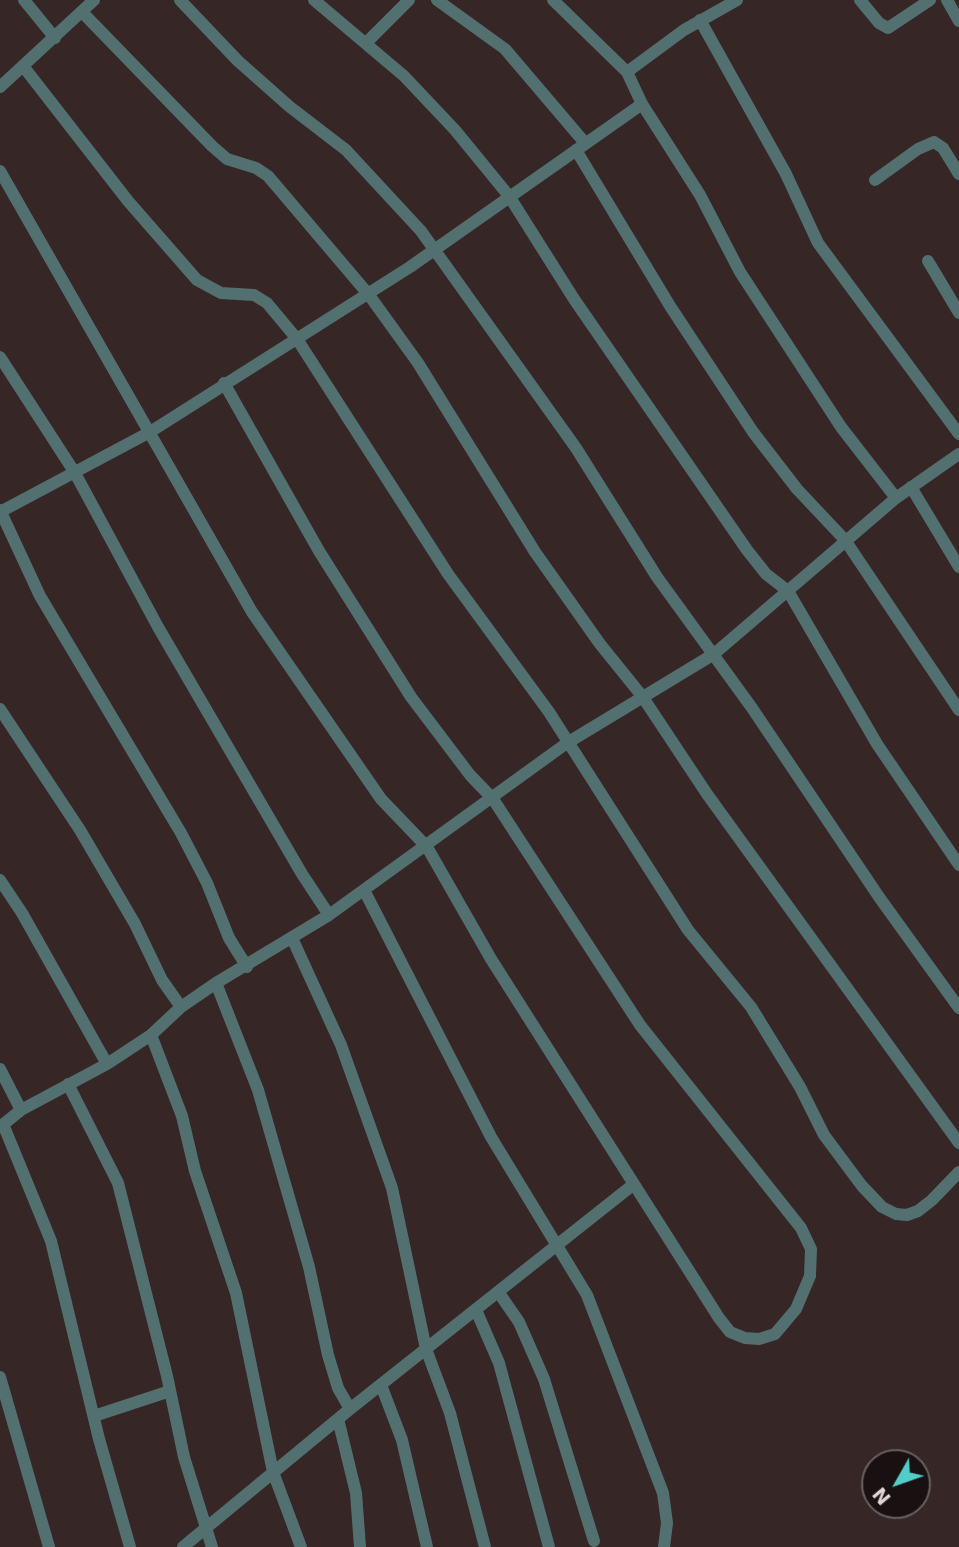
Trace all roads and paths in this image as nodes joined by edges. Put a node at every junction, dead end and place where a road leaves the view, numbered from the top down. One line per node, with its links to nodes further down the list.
1 (24, 0): 15 (street)
2 (94, 0): 12 (street)
3 (180, 0): 26 (street)
4 (409, 0): 16 (street)
5 (437, 0): 21 (street)
6 (553, 0): 18 (street)
7 (737, 0): 13 (street)
8 (860, 0): 9 (street)
9 (930, 0)
10 (947, 0): 14 (street)
11 (319, 1): 16 (street)
12 (82, 12): 15 (street); 28 (street)
13 (699, 20): 18 (street); 34 (street)
14 (959, 21)
15 (55, 38): 17 (street)
16 (367, 42): 25 (street)
17 (23, 66): 19 (street); 30 (street)
18 (627, 72): 20 (street)
19 (0, 87)
20 (642, 104): 21 (street); 38 (street)
21 (581, 146): 25 (street); 40 (street)
22 (0, 170): 33 (street)
23 (959, 174): 24 (street)
24 (875, 180)
25 (509, 196): 26 (street); 42 (street)
26 (435, 248): 28 (street); 43 (street)
27 (928, 261): 29 (street)
28 (369, 295): 30 (street); 44 (street)
29 (959, 313)
30 (297, 339): 32 (street); 47 (street)
31 (0, 357): 36 (street)
32 (224, 383): 33 (street); 48 (street)
33 (150, 432): 36 (street); 49 (street)
34 (959, 434)
35 (959, 454): 37 (street)
36 (75, 473): 39 (street); 53 (street)
37 (911, 487): 38 (street); 41 (street)
38 (895, 498): 40 (street)
39 (0, 511): 55 (street)
40 (845, 540): 42 (street); 46 (street)
41 (959, 567)
42 (788, 591): 43 (street); 50 (street)
43 (714, 654): 44 (street); 58 (street)
44 (642, 696): 47 (street); 65 (street)
45 (0, 709): 57 (street)
46 (959, 710)
47 (566, 743): 48 (street); 66 (street)
48 (493, 799): 49 (street); 67 (street)
49 (427, 847): 52 (street); 67 (street)
50 (959, 865)
51 (0, 880): 60 (street)
52 (364, 890): 53 (street); 68 (street)
53 (329, 915): 54 (street)
54 (292, 937): 55 (street); 71 (street)
55 (247, 967): 56 (street)
56 (216, 983): 57 (street); 75 (street)
57 (181, 1007): 59 (street)
58 (959, 1008)
59 (151, 1035): 60 (street); 78 (street)
60 (107, 1064): 62 (street)
61 (0, 1069): 63 (street)
62 (68, 1084): 63 (street); 74 (street)
63 (21, 1110): 64 (street)
64 (2, 1126): 76 (street)
65 (959, 1143)
66 (959, 1172)
67 (634, 1184): 68 (street)
68 (557, 1246): 69 (street); 90 (street)
69 (499, 1293): 70 (street); 80 (street)
70 (476, 1310): 71 (street); 89 (street)
71 (426, 1349): 73 (street); 88 (street)
72 (0, 1377): 81 (street)
73 (381, 1385): 75 (street); 87 (street)
74 (170, 1391): 76 (street); 79 (street)
75 (349, 1409): 77 (street)
76 (94, 1416): 82 (street)
77 (338, 1419): 78 (street); 86 (street)
78 (273, 1472): 79 (street); 85 (street)
79 (205, 1530): 83 (street); 84 (street)
80 (594, 1541)
81 (50, 1547)
82 (131, 1547)
83 (183, 1547)
84 (212, 1547)
85 (301, 1547)
86 (360, 1547)
87 (426, 1547)
88 (485, 1547)
89 (548, 1547)
90 (664, 1547)

